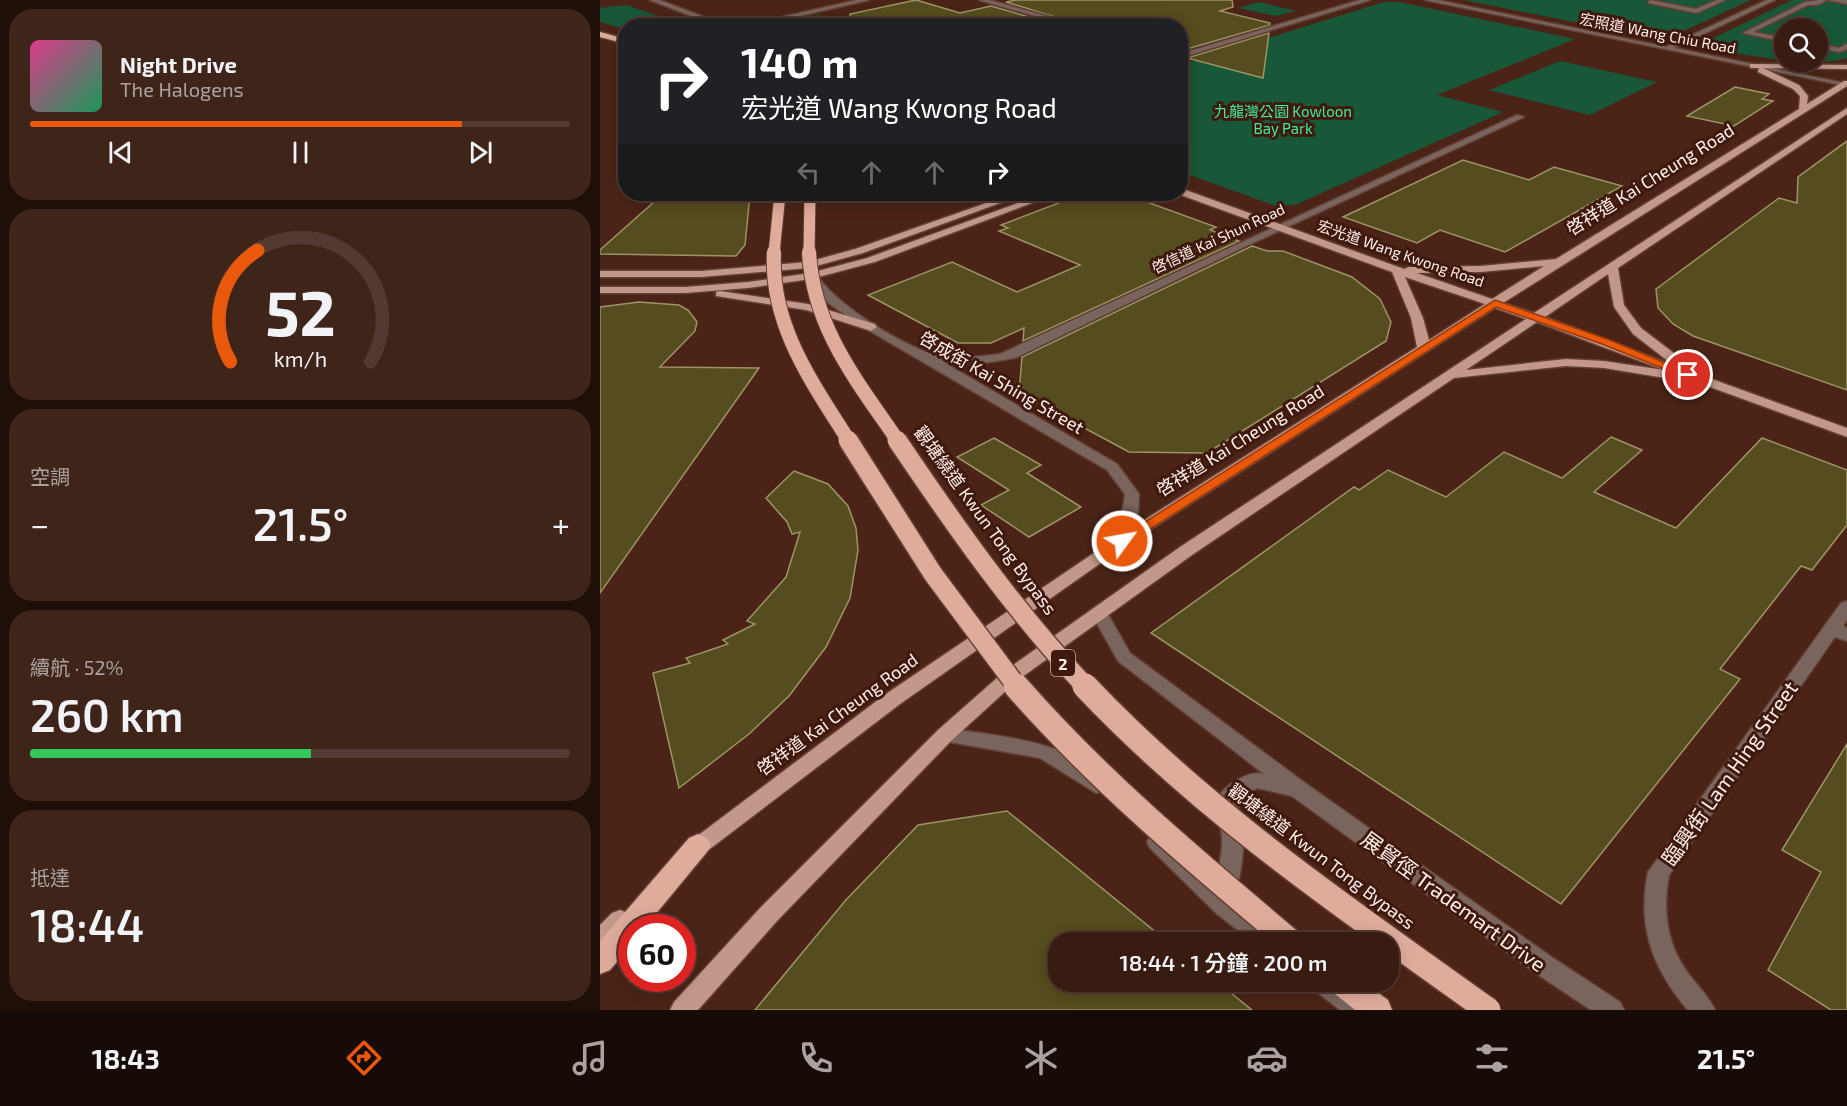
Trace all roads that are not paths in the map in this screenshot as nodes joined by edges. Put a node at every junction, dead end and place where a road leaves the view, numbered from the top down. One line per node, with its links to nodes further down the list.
1 (653, 0): 12 (street)
2 (866, 0): 13 (street)
3 (982, 0): 14 (street)
4 (1367, 0): 23 (street)
5 (1428, 0): 22 (street, 宏照道 Wang Chiu Road)
6 (1656, 0): 7 (street)
7 (1722, 0)
8 (1772, 0): 22 (street)
9 (1824, 0): 15 (street)
10 (1831, 0): 11 (street)
11 (1847, 2)
12 (703, 18)
13 (782, 18)
14 (1049, 18)
15 (1776, 18)
16 (1774, 19): 18 (street)
17 (600, 34): 19 (highway)
18 (1774, 38)
19 (618, 40)
20 (1847, 46): 21 (street)
21 (1828, 48)
22 (1667, 49): 24 (street, 宏照道 Wang Chiu Road)
23 (1188, 53)
24 (1753, 66): 25 (main road); 26 (street, 宏照道 Wang Chiu Road); 27 (main road)
25 (1847, 67)
26 (1846, 84): 27 (main road, 啓祥道 Kai Cheung Road)
27 (1803, 111): 36 (main road, 啓祥道 Kai Cheung Road)
28 (1847, 112): 37 (main road)
29 (1520, 117): 35 (street, 啓信道 Kai Shun Road)
30 (1188, 194): 35 (main road, 宏光道 Wang Kwong Road)
31 (779, 201): 60 (highway, bridge)
32 (810, 201): 68 (highway, 觀塘繞道 Kwun Tong Bypass / 2, bridge)
33 (1001, 201): 39 (main road)
34 (1032, 201): 39 (main road)
35 (1279, 228): 38 (main road, 宏光道 Wang Kwong Road); 47 (street, 啓信道 Kai Shun Road)
36 (1560, 261): 38 (main road); 43 (main road, 啓祥道 Kai Cheung Road)
37 (1613, 268): 44 (main road); 49 (main road)
38 (1397, 270): 43 (main road, 宏光道 Wang Kwong Road); 46 (main road)
39 (810, 271): 40 (main road); 42 (main road); 45 (street, 啓成街 Kai Shing Street)
40 (600, 274)
41 (600, 290): 42 (main road)
42 (685, 290): 45 (main road)
43 (1495, 303): 44 (main road, 宏光道 Wang Kwong Road); 46 (main road, 啓祥道 Kai Cheung Road)
44 (1536, 318): 48 (main road); 49 (main road, 宏光道 Wang Kwong Road)
45 (871, 327): 47 (street, 啓成街 Kai Shing Street)
46 (1424, 350): 51 (main road, 啓祥道 Kai Cheung Road)
47 (924, 356): 51 (street, 啓成街 Kai Shing Street)
48 (1450, 376): 49 (main road); 53 (main road)
49 (1708, 383): 50 (main road, 宏光道 Wang Kwong Road)
50 (1847, 433)
51 (1122, 541): 57 (main road, 啓祥道 Kai Cheung Road)
52 (1847, 607): 54 (street, 臨興街 Lam Hing Street)
53 (1099, 613): 55 (main road); 56 (street, 展貿徑 Trademart Drive)
54 (1840, 632): 70 (street, 臨興街 Lam Hing Street)
55 (945, 735): 58 (street); 65 (main road)
56 (1298, 789): 58 (street, 展貿徑 Trademart Drive); 69 (street, 展貿徑 Trademart Drive)
57 (698, 845): 61 (main road, 啓祥道 Kai Cheung Road); 62 (highway)
58 (1225, 907): 59 (street)
59 (1257, 932)
60 (1279, 932)
61 (600, 940)
62 (600, 961)
63 (1336, 992): 66 (street)
64 (1354, 992): 67 (highway)
65 (682, 1010)
66 (1359, 1010)
67 (1378, 1010)
68 (1488, 1010)
69 (1612, 1010)
70 (1703, 1010)

